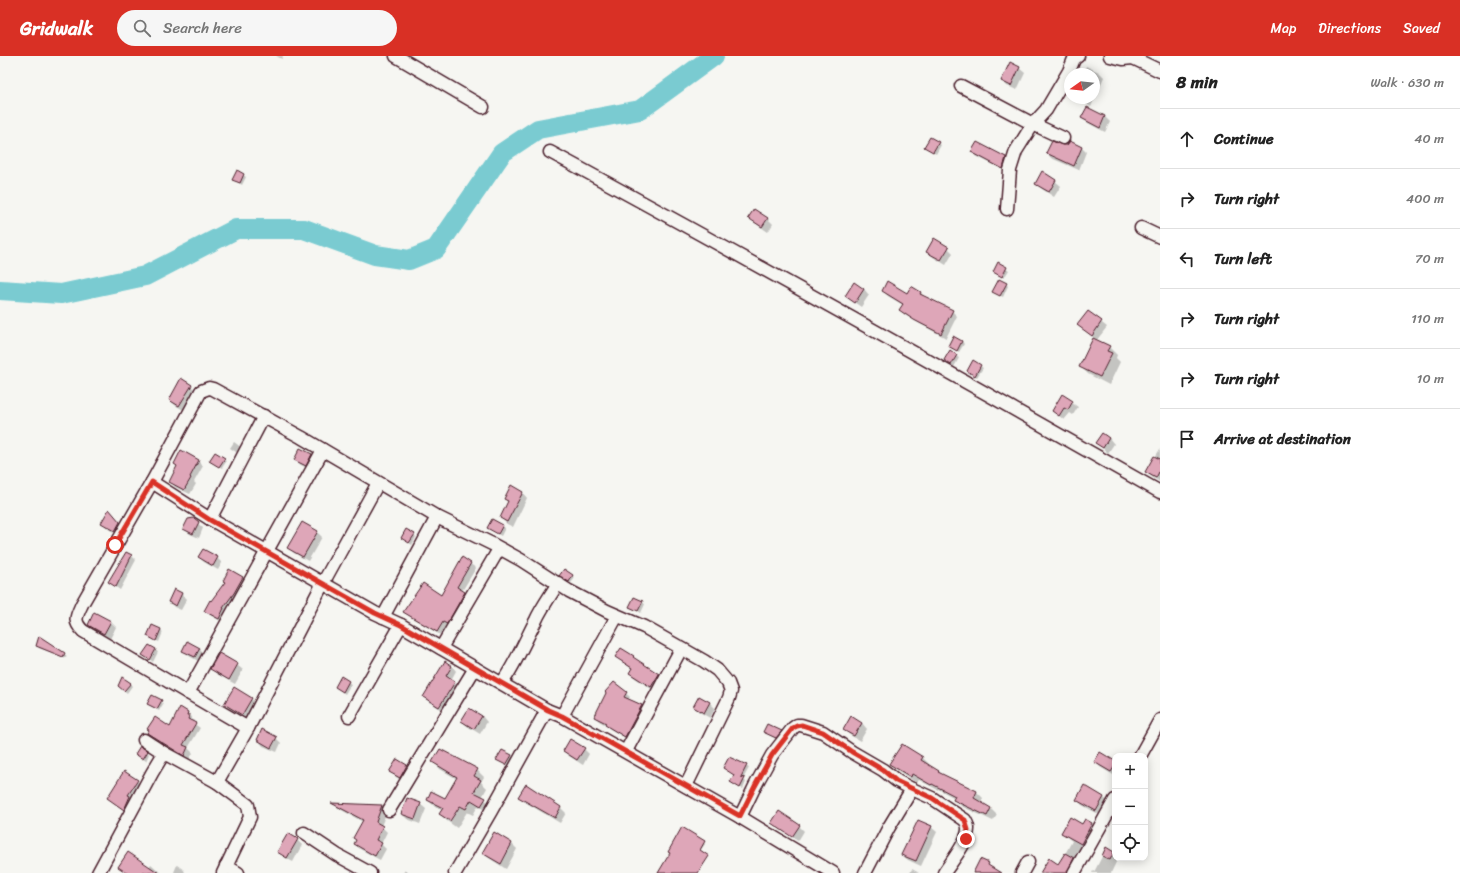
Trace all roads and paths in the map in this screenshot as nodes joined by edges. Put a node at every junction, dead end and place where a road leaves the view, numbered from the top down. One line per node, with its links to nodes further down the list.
1 (396, 56): 7 (street)
2 (1078, 56): 8 (street)
3 (1110, 56): 4 (street)
4 (1134, 57): 5 (street)
5 (1160, 71)
6 (961, 86): 8 (street)
7 (483, 107)
8 (1033, 124): 9 (street); 11 (street)
9 (1063, 138)
10 (550, 152): 18 (street)
11 (1006, 209)
12 (1141, 228): 13 (street)
13 (1160, 237)
14 (264, 416): 15 (street); 16 (street); 20 (street)
15 (323, 450): 17 (street); 22 (street)
16 (152, 482): 20 (street); 32 (street)
17 (378, 483): 19 (street); 23 (street)
18 (1160, 492)
19 (437, 517): 21 (street); 26 (street)
20 (210, 520): 22 (street)
21 (499, 549): 24 (street); 28 (street)
22 (268, 551): 23 (street); 32 (street)
23 (323, 582): 26 (street); 37 (street)
24 (558, 583): 25 (street); 31 (street)
25 (617, 616): 29 (street); 35 (street)
26 (383, 617): 27 (street)
27 (401, 625): 28 (street); 34 (street)
28 (441, 648): 30 (street)
29 (681, 649): 39 (street); 43 (street)
30 (475, 668): 31 (street); 46 (street)
31 (502, 683): 33 (street)
32 (188, 693): 37 (street)
33 (548, 710): 35 (street); 54 (street)
34 (349, 716)
35 (562, 716): 39 (street)
36 (1160, 720): 41 (street)
37 (248, 728): 42 (street)
38 (144, 740): 40 (street)
39 (626, 751): 43 (street)
40 (164, 753): 42 (street); 51 (street)
41 (1142, 753)
42 (217, 782): 50 (street)
43 (686, 786): 47 (street)
44 (912, 789): 47 (street); 56 (street); 57 (street)
45 (1112, 805): 59 (street)
46 (389, 810)
47 (740, 816): 55 (street)
48 (304, 833): 53 (street)
49 (1028, 862): 58 (street)
50 (224, 870): 52 (street)
51 (98, 873)
52 (238, 873)
53 (370, 873)
54 (454, 873)
55 (833, 873)
56 (865, 873)
57 (944, 873)
58 (1022, 873)
59 (1074, 873)

